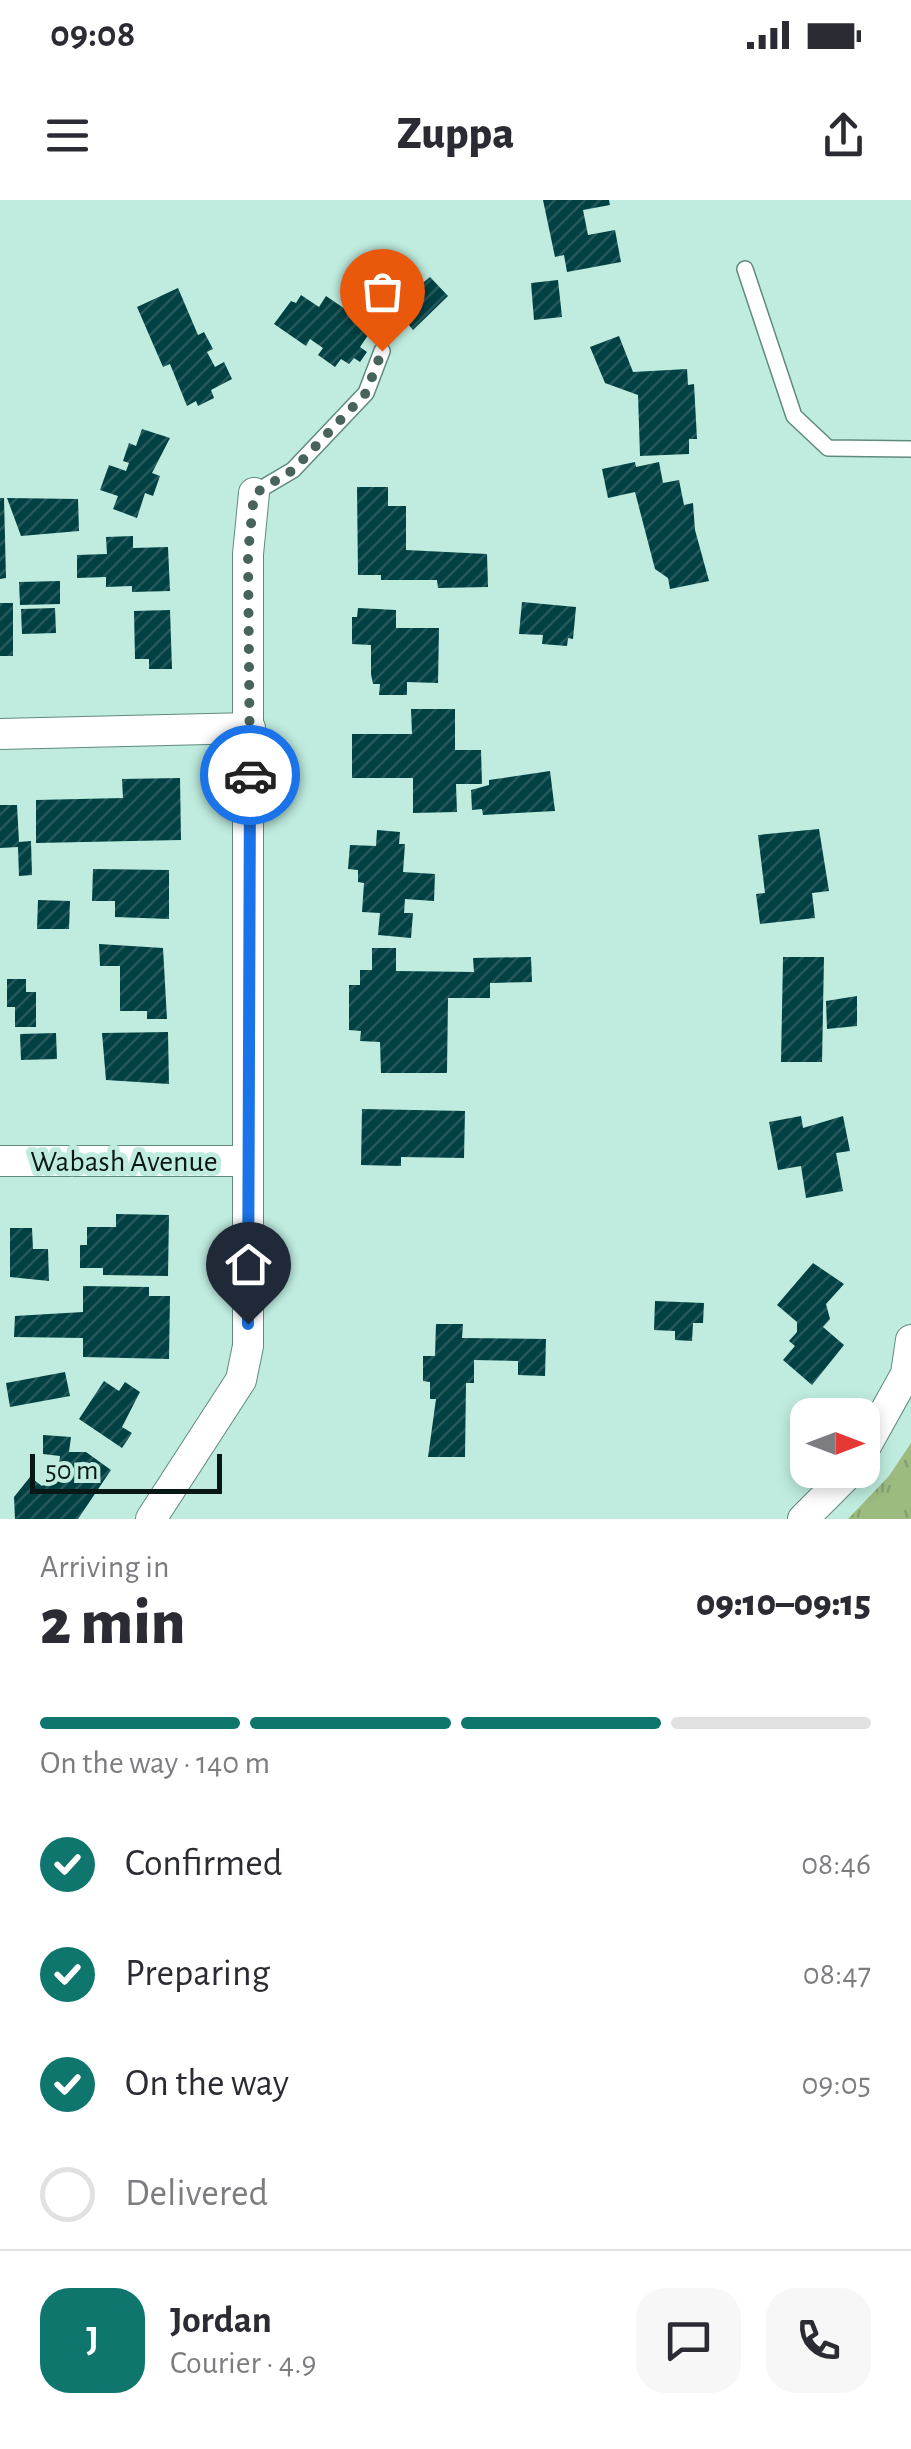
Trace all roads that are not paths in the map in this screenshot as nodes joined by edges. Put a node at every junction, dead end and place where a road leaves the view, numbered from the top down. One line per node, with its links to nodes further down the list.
1 (745, 269): 3 (lane)
2 (382, 351): 4 (lane)
3 (911, 449)
4 (254, 494): 5 (street)
5 (250, 728): 6 (street); 8 (street)
6 (0, 734)
7 (0, 1161): 8 (street, Wabash Avenue)
8 (248, 1161): 12 (street)
9 (911, 1340): 10 (street)
10 (880, 1421)
11 (834, 1488): 13 (street)
12 (151, 1519)
13 (802, 1519)

